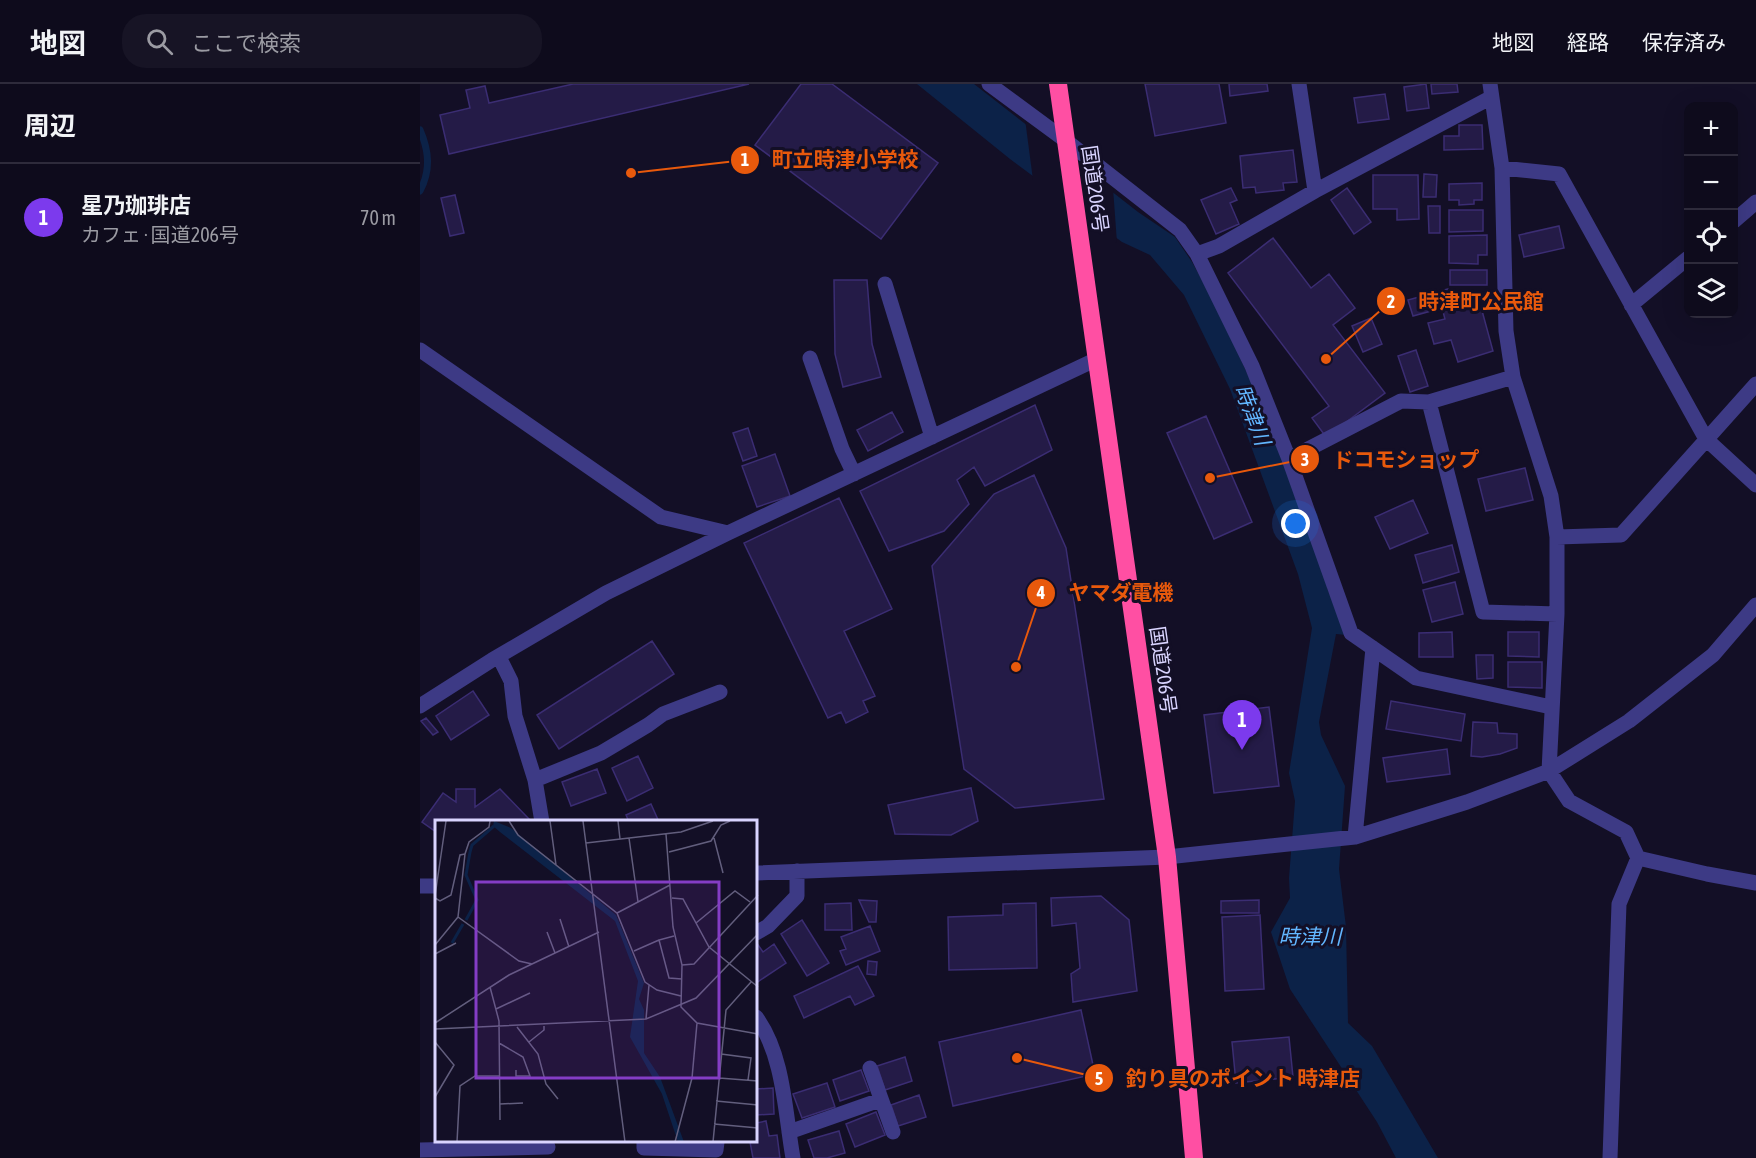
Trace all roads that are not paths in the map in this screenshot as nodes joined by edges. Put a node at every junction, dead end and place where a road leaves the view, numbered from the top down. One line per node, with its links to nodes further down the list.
1 (989, 84): 5 (street)
2 (1058, 84): 5 (highway, 国道206号)
3 (1299, 84): 7 (street)
4 (1490, 91): 6 (street); 7 (street)
5 (1066, 144): 10 (street); 16 (highway, 国道206号)
6 (1502, 168): 13 (street); 17 (street)
7 (1315, 191): 10 (street)
8 (1756, 202): 9 (street)
9 (1738, 218)
10 (1197, 254): 22 (street)
11 (1684, 262): 13 (street)
12 (885, 285): 20 (street)
13 (1631, 305): 21 (street)
14 (420, 350): 25 (street)
15 (810, 358): 23 (street)
16 (1097, 359): 20 (street); 38 (highway, 国道206号)
17 (1513, 377): 19 (street); 26 (street)
18 (1756, 384): 21 (street)
19 (1429, 402): 22 (street); 28 (street)
20 (932, 437): 23 (street)
21 (1706, 440): 24 (street); 26 (street)
22 (1289, 459): 29 (street)
23 (854, 474): 25 (street)
24 (1756, 485)
25 (728, 533): 30 (street)
26 (1557, 537): 28 (street)
27 (1756, 605): 34 (street)
28 (1557, 614): 33 (street)
29 (1373, 648): 33 (street); 37 (street)
30 (499, 657): 32 (street); 35 (street)
31 (720, 692): 35 (street)
32 (420, 706)
33 (1551, 707): 34 (street)
34 (1549, 771): 37 (street); 39 (street)
35 (534, 780): 36 (street)
36 (542, 820)
37 (1355, 837): 38 (street)
38 (1167, 857): 40 (street); 54 (highway, 国道206号)
39 (1638, 858): 42 (street); 55 (street)
40 (797, 871): 41 (street); 43 (street)
41 (758, 873)
42 (1756, 883)
43 (758, 932)
44 (758, 1020): 47 (street)
45 (870, 1068): 46 (street)
46 (880, 1100): 47 (street); 48 (street)
47 (789, 1132): 53 (street)
48 (894, 1132)
49 (644, 1143): 50 (street)
50 (717, 1143)
51 (548, 1149): 52 (street)
52 (420, 1150)
53 (793, 1158)
54 (1194, 1158)
55 (1610, 1158)

